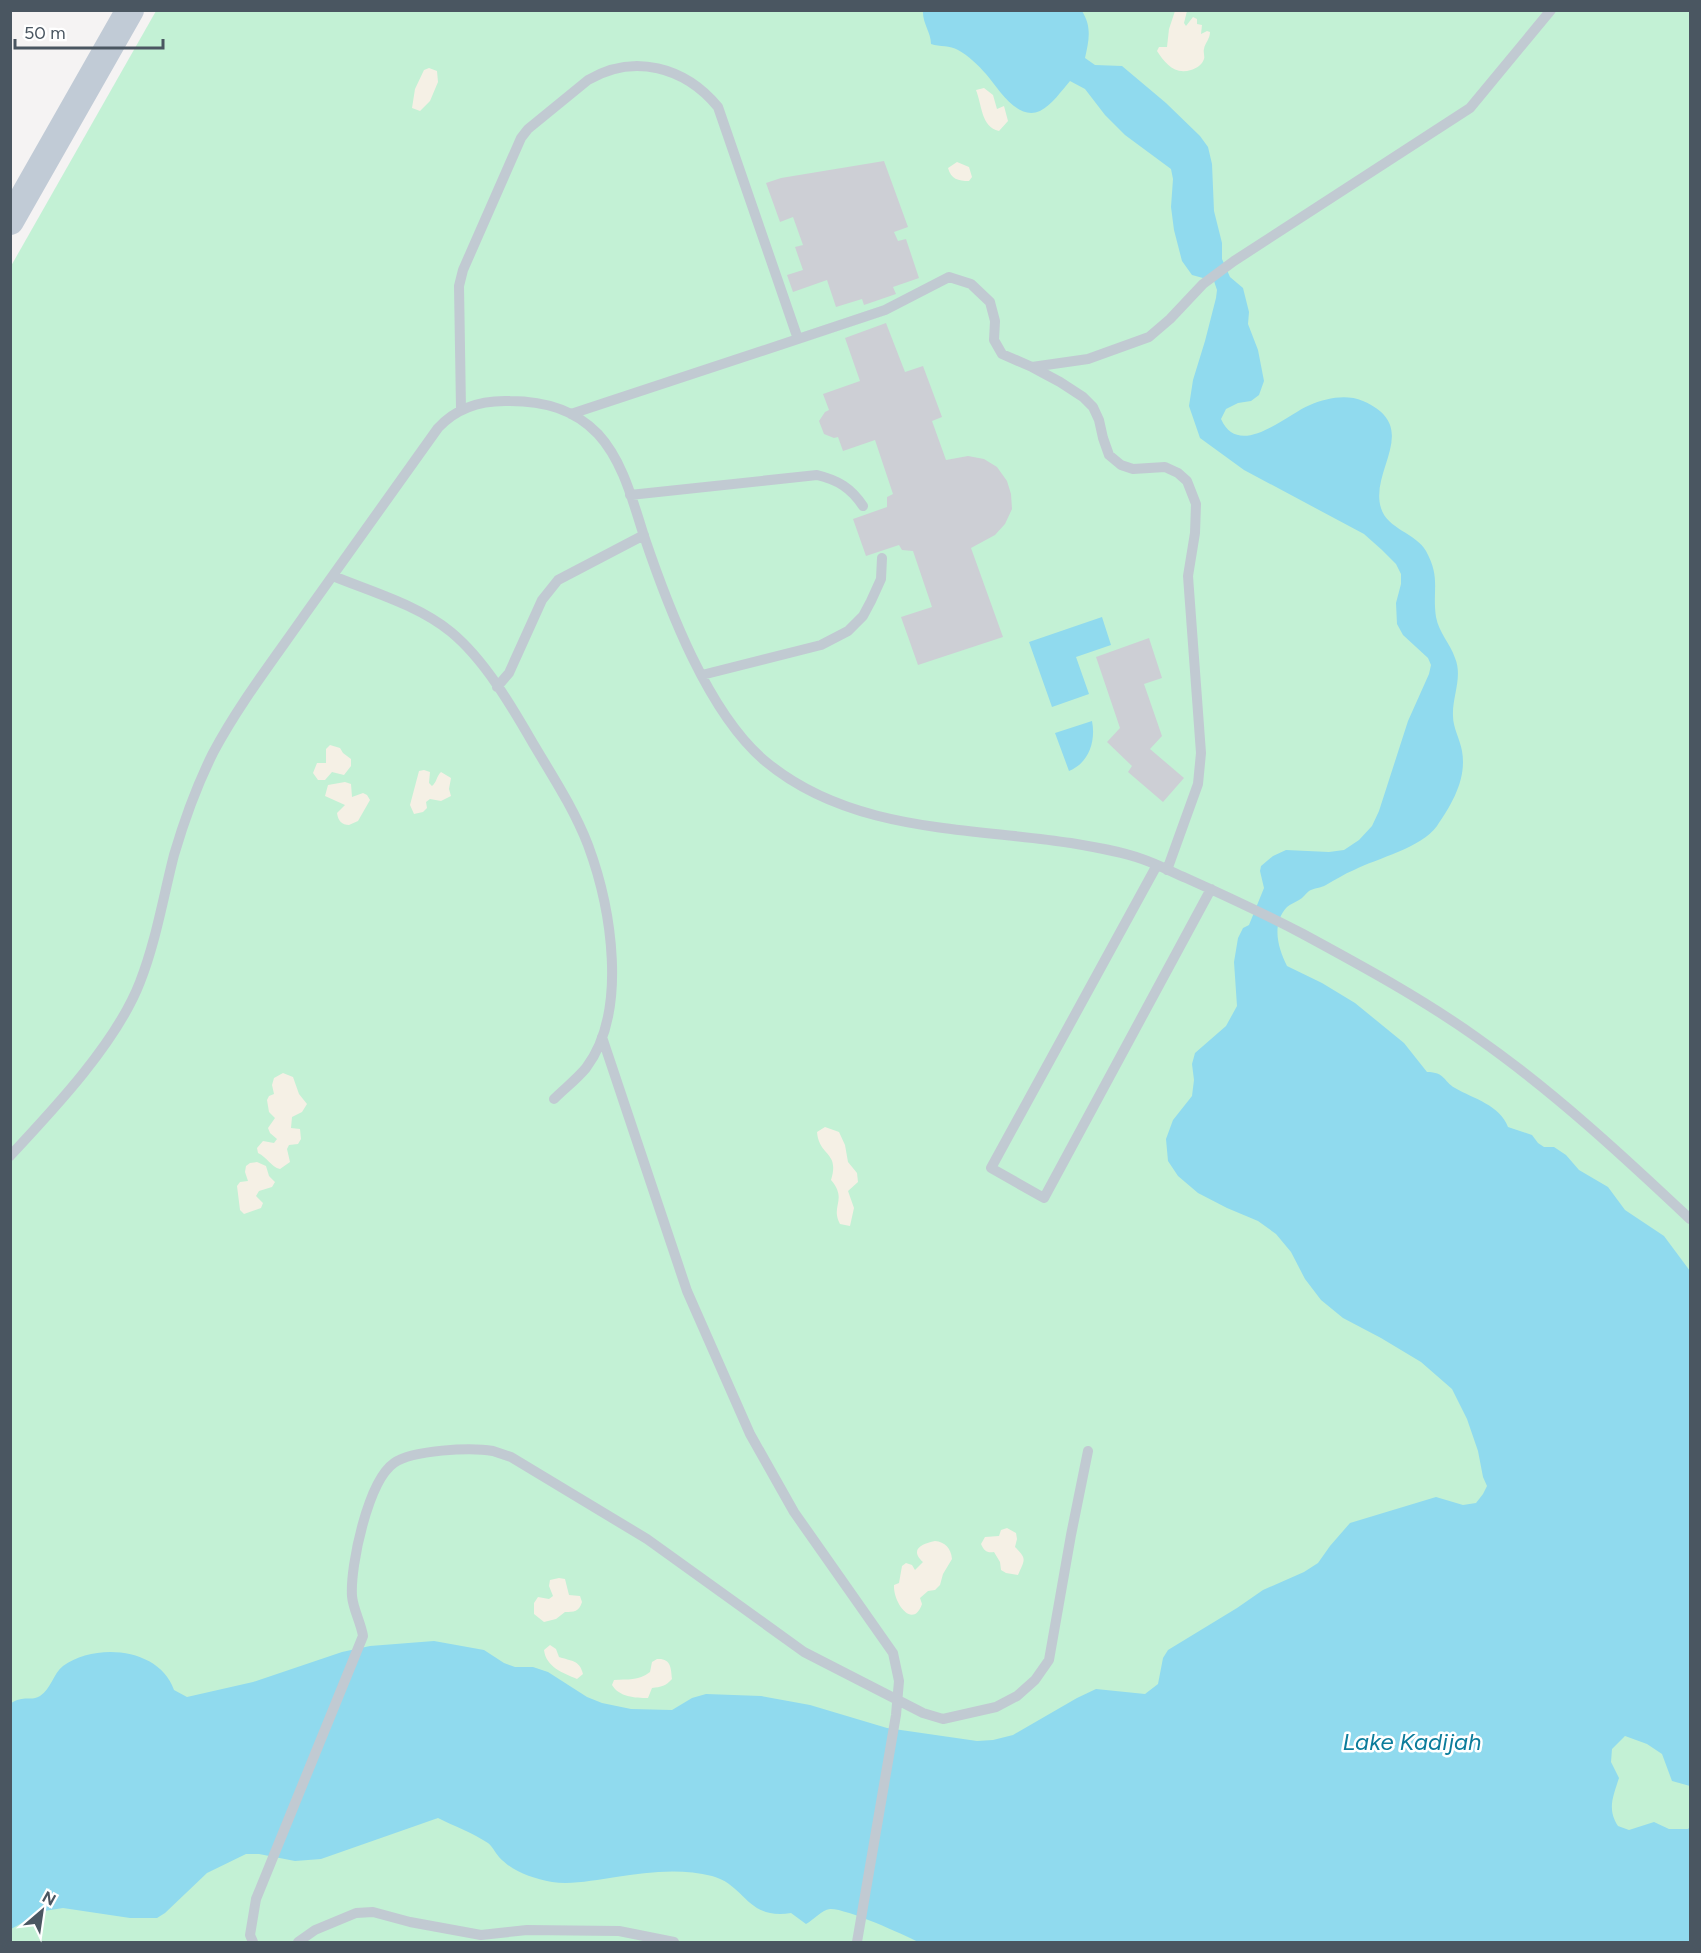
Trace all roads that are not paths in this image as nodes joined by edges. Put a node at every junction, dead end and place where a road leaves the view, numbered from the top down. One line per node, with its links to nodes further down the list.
1 (130, 10): 3 (main road)
2 (1551, 10): 5 (lane)
3 (11, 220)
4 (798, 339): 5 (lane); 6 (lane); 7 (lane)
5 (1032, 367): 15 (lane)
6 (461, 409): 7 (lane); 12 (lane)
7 (572, 414): 8 (lane)
8 (630, 495): 9 (lane); 10 (lane)
9 (863, 506)
10 (644, 535): 13 (lane); 14 (lane)
11 (882, 558): 13 (lane)
12 (333, 576): 14 (lane); 19 (lane)
13 (702, 675): 15 (lane)
14 (497, 687): 17 (lane)
15 (1162, 868): 16 (lane); 16 (lane)
16 (1211, 889): 20 (lane)
17 (602, 1037): 18 (lane); 22 (lane)
18 (554, 1100)
19 (10, 1156)
20 (1690, 1220)
21 (1089, 1451): 22 (lane)
22 (896, 1699): 23 (lane); 26 (lane)
23 (253, 1942)
24 (298, 1942): 25 (lane)
25 (674, 1942)
26 (857, 1942)

